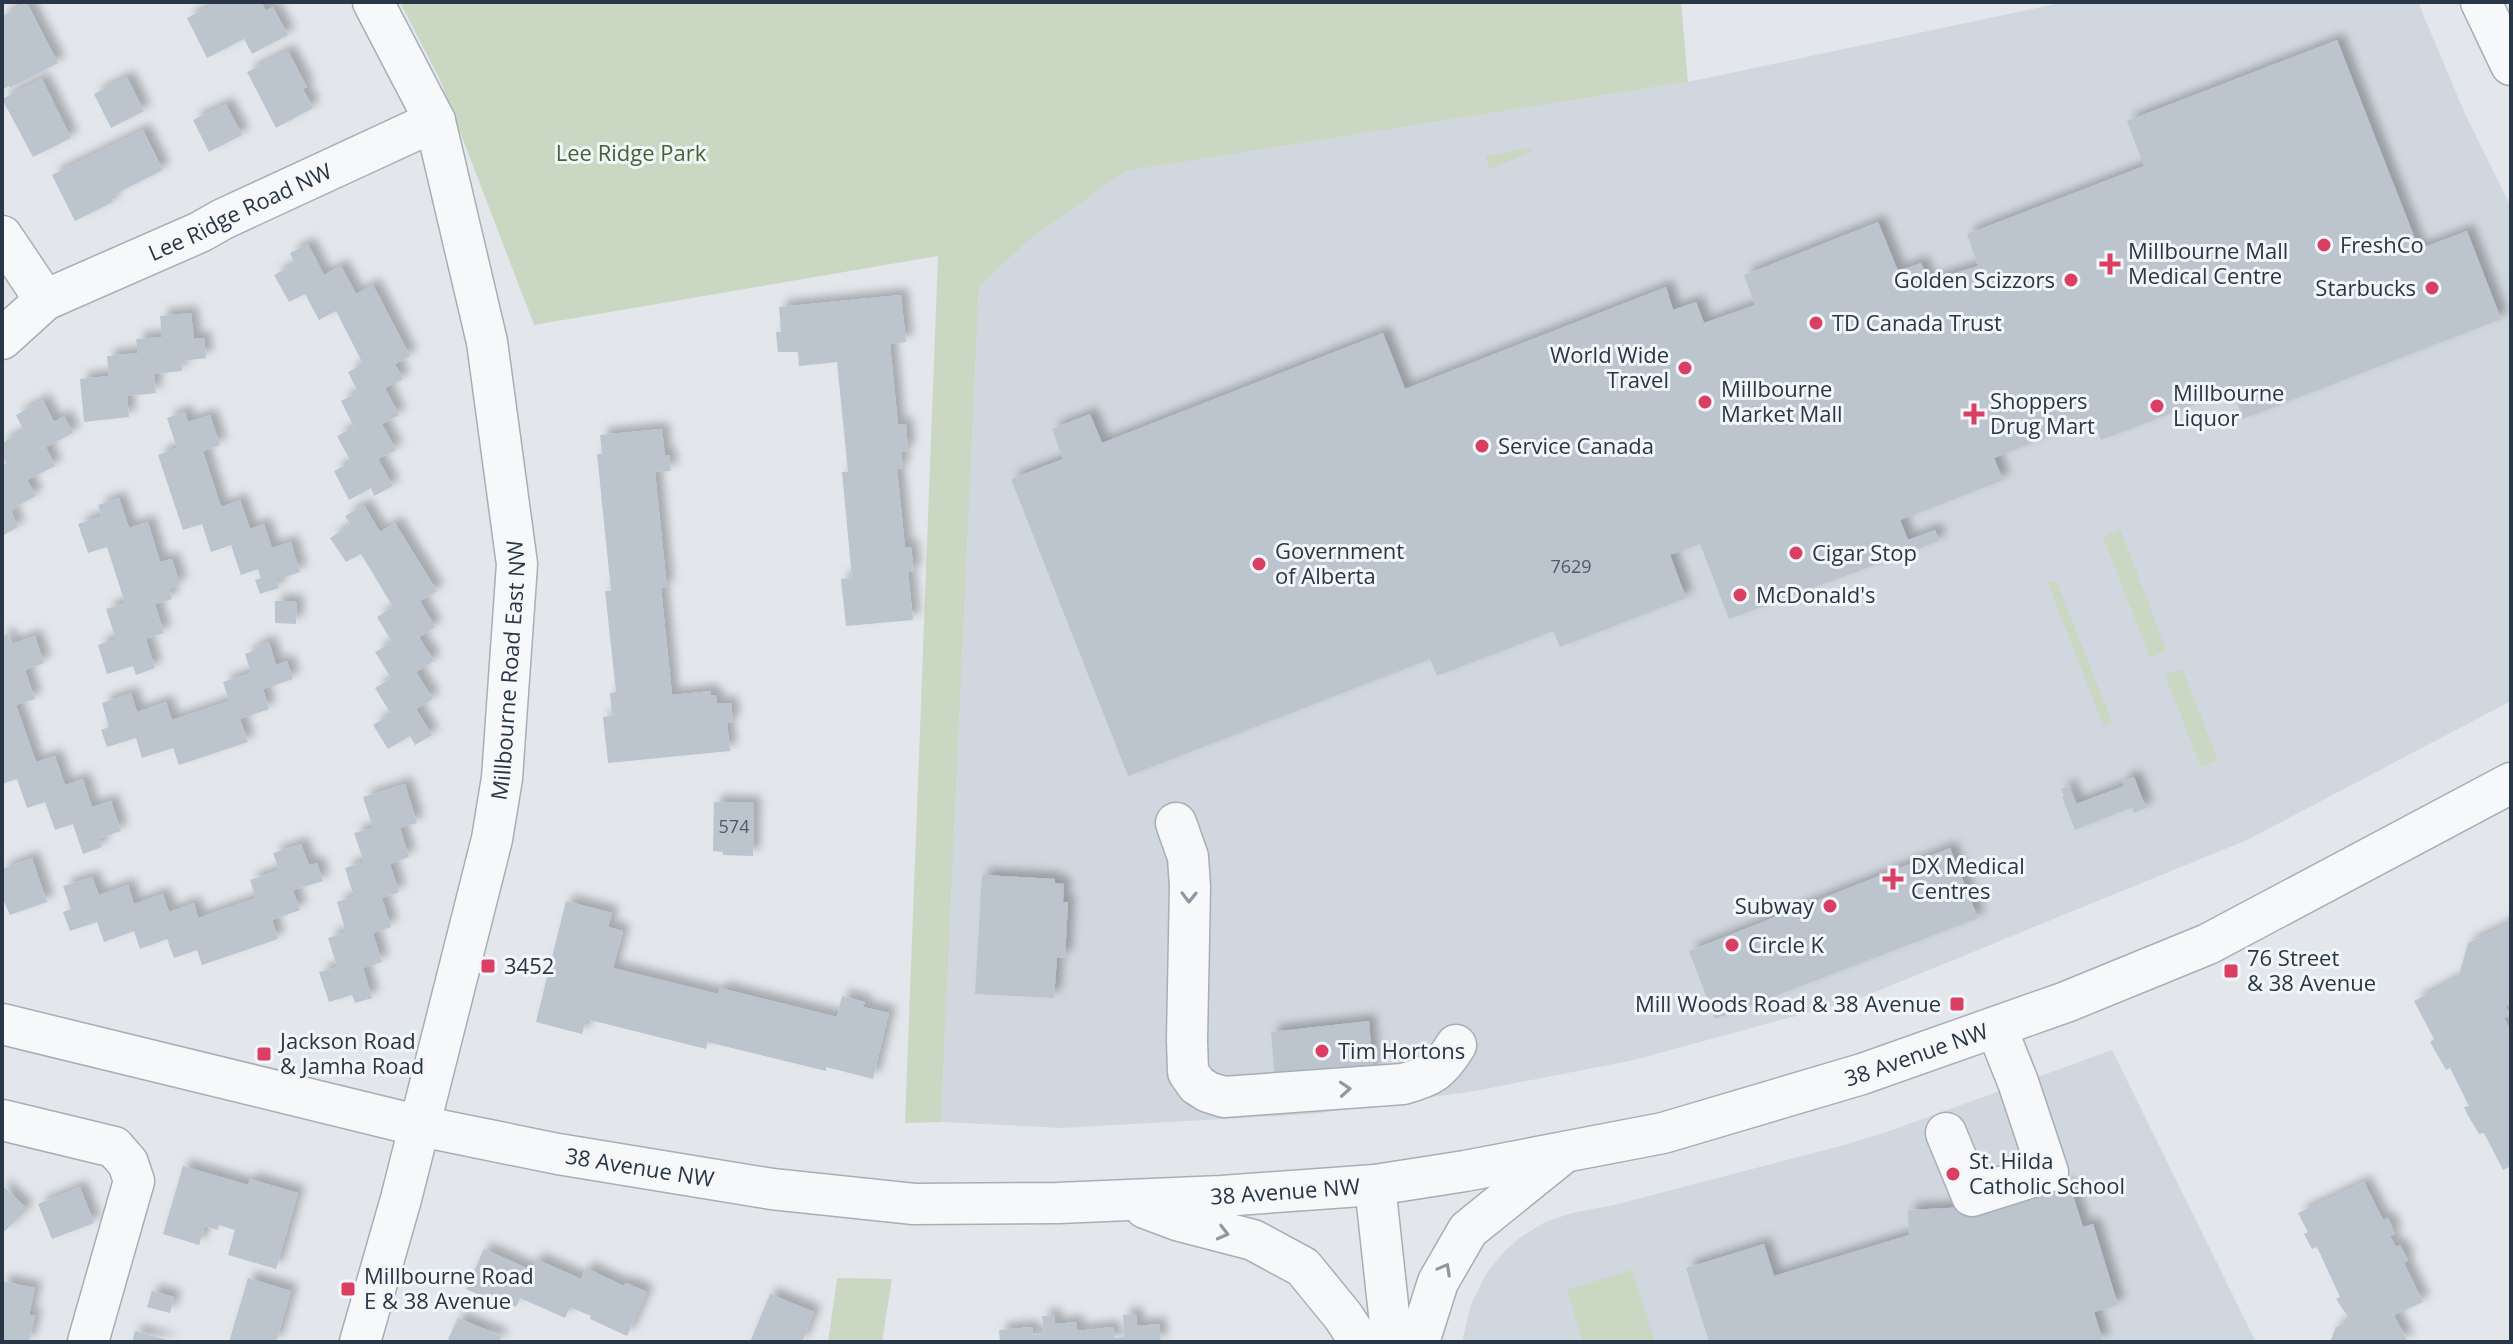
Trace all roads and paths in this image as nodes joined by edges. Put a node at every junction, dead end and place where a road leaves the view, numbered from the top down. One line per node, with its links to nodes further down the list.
1 (373, 2): 4 (street, Millbourne Road East NW)
2 (2481, 2): 3 (street)
3 (2511, 65)
4 (435, 121): 6 (street, Lee Ridge Road NW); 14 (street, Millbourne Road East NW)
5 (2, 236): 6 (street)
6 (45, 300): 7 (street, Lee Ridge Road NW)
7 (2, 339)
8 (2511, 783): 11 (street, 38 Avenue NW)
9 (1176, 823): 12 (street, one-way to 12)
10 (2, 1024): 14 (street, 38 Avenue NW)
11 (1996, 1027): 15 (street); 16 (street, 38 Avenue NW)
12 (1456, 1045)
13 (2, 1120): 19 (street)
14 (420, 1126): 18 (street, 38 Avenue NW); 20 (street, Millbourne Road East NW)
15 (1946, 1133)
16 (1567, 1150): 17 (street, 38 Avenue NW); 23 (street, one-way to 16)
17 (1375, 1185): 18 (street, 38 Avenue NW); 22 (street)
18 (1122, 1200): 21 (street, one-way to 21)
19 (88, 1342)
20 (360, 1342)
21 (1360, 1342)
22 (1392, 1342)
23 (1419, 1342)

